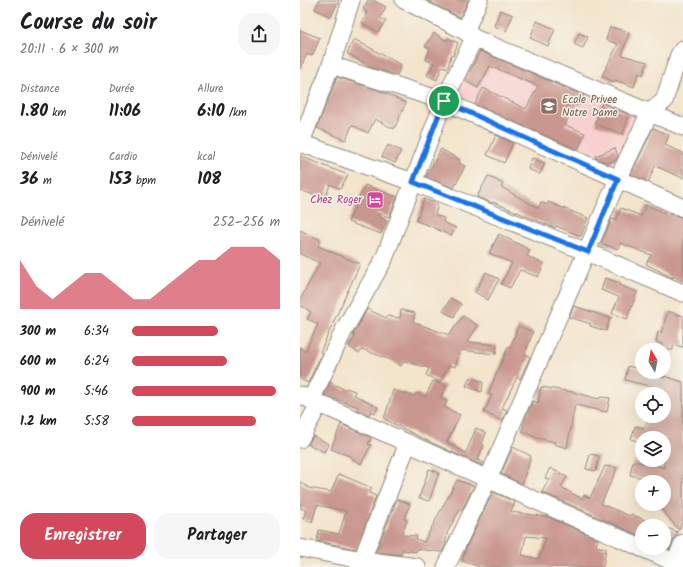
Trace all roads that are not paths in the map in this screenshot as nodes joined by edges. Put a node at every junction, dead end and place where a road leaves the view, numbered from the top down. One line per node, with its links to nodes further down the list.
1 (351, 0): 6 (street)
2 (404, 0): 4 (street)
3 (479, 0): 4 (street)
4 (470, 35): 7 (street); 8 (street)
5 (683, 49): 8 (street)
6 (331, 65): 7 (street); 10 (street)
7 (444, 101): 11 (street); 12 (street)
8 (650, 112): 9 (street); 11 (street)
9 (683, 127)
10 (300, 144): 12 (street)
11 (618, 179): 13 (street); 14 (street)
12 (413, 182): 14 (street); 16 (street)
13 (683, 208)
14 (588, 252): 15 (street); 19 (street)
15 (683, 293)
16 (310, 400): 17 (street); 18 (street)
17 (300, 439)
18 (408, 442): 19 (street); 24 (street)
19 (488, 480): 21 (street); 27 (street)
20 (683, 543): 25 (street)
21 (635, 545)
22 (300, 548): 24 (street)
23 (656, 555): 25 (street)
24 (361, 564): 26 (street)
25 (677, 565)
26 (417, 567)
27 (446, 567)

